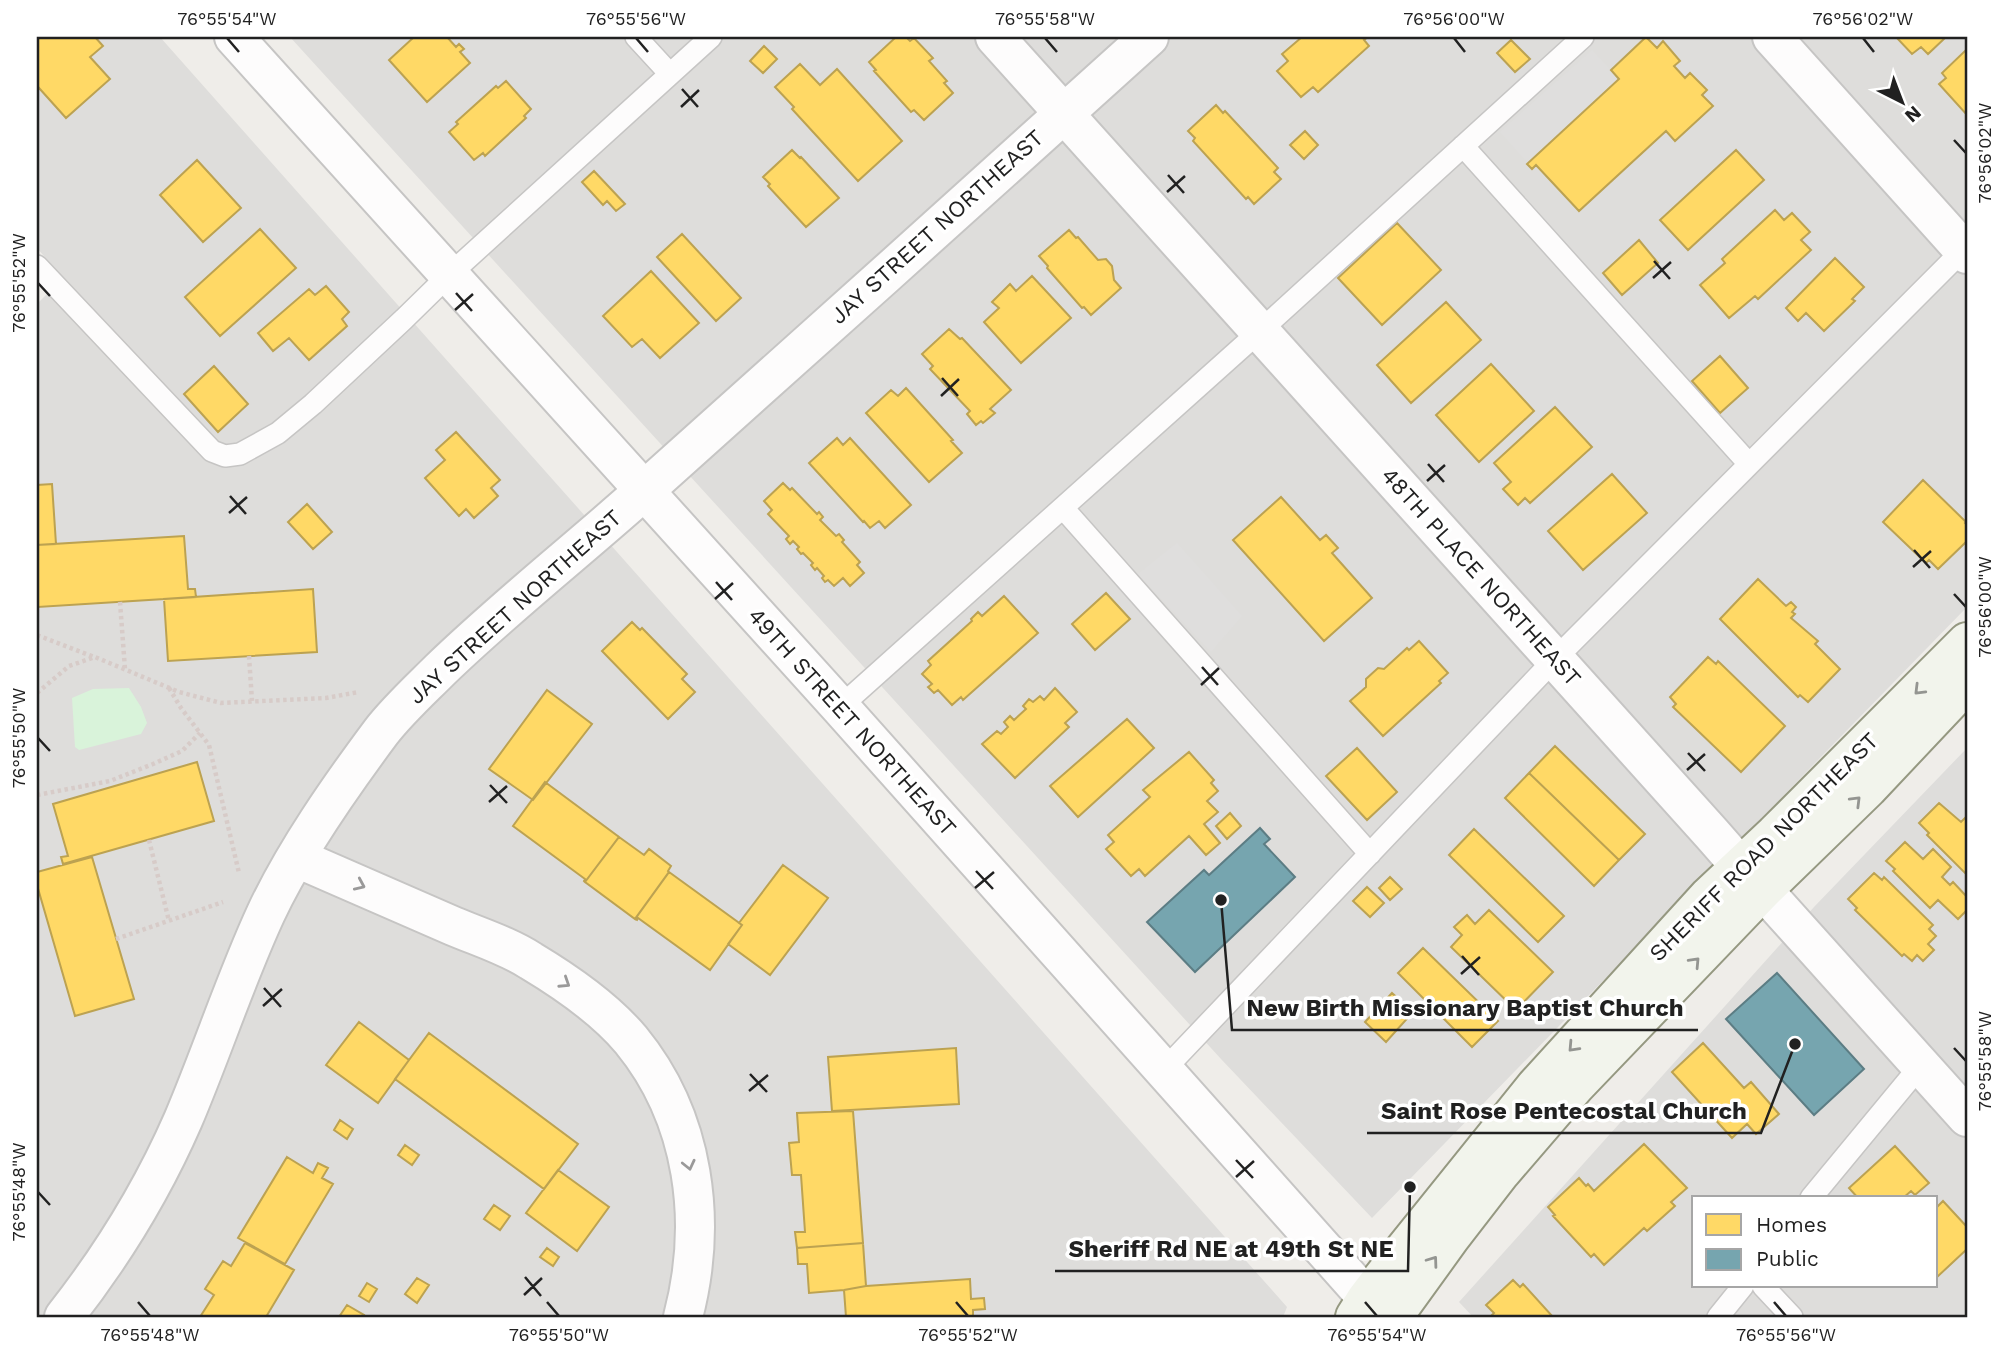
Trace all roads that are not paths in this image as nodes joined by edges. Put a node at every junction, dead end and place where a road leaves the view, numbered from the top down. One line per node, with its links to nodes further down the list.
1 (234, 37): 13 (street, 49TH STREET NORTHEAST)
2 (636, 37): 8 (lane)
3 (710, 37): 8 (lane)
4 (995, 37): 9 (street, 48TH PLACE NORTHEAST)
5 (1149, 37): 9 (street, JAY STREET NORTHEAST)
6 (1583, 37): 10 (lane)
7 (1772, 37): 11 (street)
8 (670, 74): 13 (lane)
9 (1063, 113): 14 (street, 48TH PLACE NORTHEAST); 16 (street, JAY STREET NORTHEAST)
10 (1463, 146): 14 (lane); 15 (lane)
11 (1965, 252): 15 (lane)
12 (37, 266): 13 (lane)
13 (449, 275): 16 (street, 49TH STREET NORTHEAST)
14 (1260, 331): 17 (lane); 19 (street, 48TH PLACE NORTHEAST)
15 (1749, 464): 19 (lane)
16 (644, 491): 21 (street, 49TH STREET NORTHEAST); 23 (street, JAY STREET NORTHEAST)
17 (1063, 508): 21 (lane); 22 (lane)
18 (1967, 642): 24 (main road, SHERIFF ROAD NORTHEAST, one-way to 24)
19 (1555, 659): 22 (lane); 24 (street, 48TH PLACE NORTHEAST)
20 (1967, 683): 24 (main road, SHERIFF ROAD NORTHEAST, one-way to 20)
21 (840, 707): 26 (street, 49TH STREET NORTHEAST)
22 (1370, 854): 26 (lane)
23 (297, 858): 32 (street, JAY STREET NORTHEAST); 33 (street, one-way to 33)
24 (1752, 878): 25 (street, 48TH PLACE NORTHEAST); 31 (main road, SHERIFF ROAD NORTHEAST)
25 (1921, 1065): 27 (street, 48TH PLACE NORTHEAST); 28 (lane)
26 (1163, 1071): 31 (street, 49TH STREET NORTHEAST)
27 (1967, 1117)
28 (1813, 1196)
29 (1740, 1288): 34 (lane)
30 (1765, 1288): 35 (lane)
31 (1375, 1313)
32 (64, 1317)
33 (683, 1317)
34 (1718, 1317)
35 (1792, 1317)

